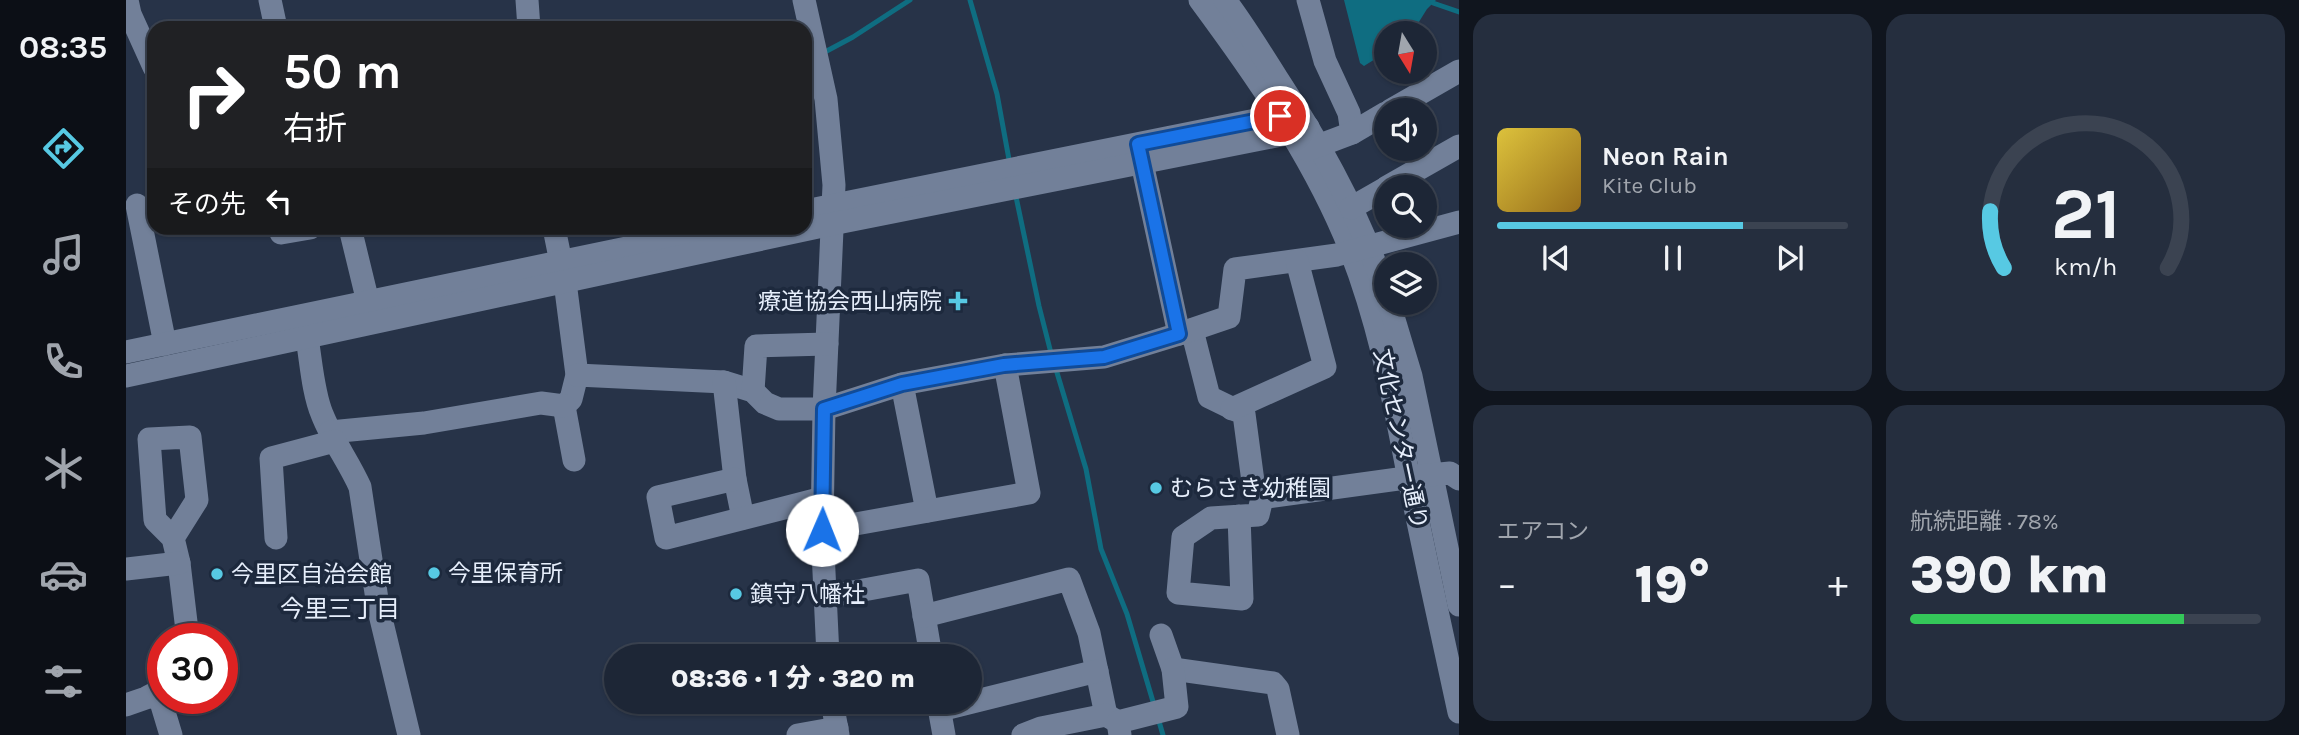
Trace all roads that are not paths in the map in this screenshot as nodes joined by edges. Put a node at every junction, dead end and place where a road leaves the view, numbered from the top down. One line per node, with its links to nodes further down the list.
1 (127, 0): 12 (street)
2 (270, 0): 8 (street)
3 (527, 0): 9 (street)
4 (804, 0): 10 (street)
5 (1200, 0): 16 (street, 文化センター通り)
6 (1225, 0): 16 (street, 文化センター通り)
7 (1308, 0): 17 (street)
8 (274, 21)
9 (528, 21)
10 (809, 21)
11 (812, 36): 25 (street)
12 (147, 52)
13 (1459, 71): 14 (street)
14 (1412, 98)
15 (1374, 120): 17 (street)
16 (1300, 130): 17 (street); 19 (street); 23 (street, 文化センター通り); 32 (street, 文化センター通り)
17 (1352, 133)
18 (1459, 146): 20 (street)
19 (1140, 153): 25 (street); 38 (street)
20 (1409, 175)
21 (1374, 195): 23 (street)
22 (139, 202): 40 (street)
23 (1351, 208): 32 (street, 文化センター通り)
24 (812, 212): 25 (street)
25 (833, 214): 26 (street); 41 (street)
26 (812, 218)
27 (1459, 222): 32 (street)
28 (352, 235): 36 (street)
29 (555, 235): 34 (street)
30 (697, 235): 34 (street)
31 (734, 235): 34 (street)
32 (1359, 248): 33 (street); 35 (street, 文化センター通り); 54 (street, 文化センター通り)
33 (1297, 261): 38 (street); 51 (street)
34 (563, 271): 36 (street); 39 (street); 44 (street)
35 (1374, 274)
36 (368, 302): 40 (street)
37 (1393, 315): 54 (street, 文化センター通り)
38 (1186, 332): 43 (street); 51 (street)
39 (307, 338): 45 (street); 52 (street)
40 (166, 344): 42 (street)
41 (827, 344): 48 (street); 50 (street)
42 (126, 352)
43 (1004, 365): 47 (street); 59 (street)
44 (577, 375): 46 (street); 49 (street)
45 (126, 376)
46 (724, 382): 48 (street); 55 (street)
47 (902, 384): 50 (street); 59 (street)
48 (753, 391): 50 (street)
49 (564, 406): 52 (street); 53 (street)
50 (824, 409): 58 (street)
51 (1232, 409): 57 (street)
52 (333, 436): 64 (street); 86 (street)
53 (574, 460)
54 (1420, 476): 56 (street); 57 (street); 68 (street, 文化センター通り); 79 (street, 文化センター通り)
55 (735, 479): 61 (street); 61 (street)
56 (1459, 479)
57 (1263, 494): 60 (street)
58 (823, 498): 61 (street); 62 (street)
59 (928, 511): 62 (street)
60 (1238, 516)
61 (743, 518)
62 (822, 530): 67 (street)
63 (173, 538): 65 (street)
64 (276, 538)
65 (179, 563): 66 (street); 70 (street)
66 (126, 569)
67 (825, 597): 69 (street); 72 (street)
68 (1459, 605)
69 (924, 616): 73 (street); 75 (street)
70 (186, 623)
71 (1161, 635): 74 (street)
72 (827, 644)
73 (929, 644)
74 (1173, 669): 83 (street); 90 (street)
75 (1097, 671): 77 (street); 83 (street)
76 (147, 696): 78 (street)
77 (982, 696)
78 (126, 705)
79 (1459, 712)
80 (166, 714): 85 (street)
81 (834, 714): 84 (street)
82 (940, 714): 88 (street)
83 (1115, 724): 89 (street)
84 (837, 732): 87 (street)
85 (171, 735)
86 (409, 735)
87 (798, 735)
88 (944, 735)
89 (1023, 735)
90 (1288, 735)

